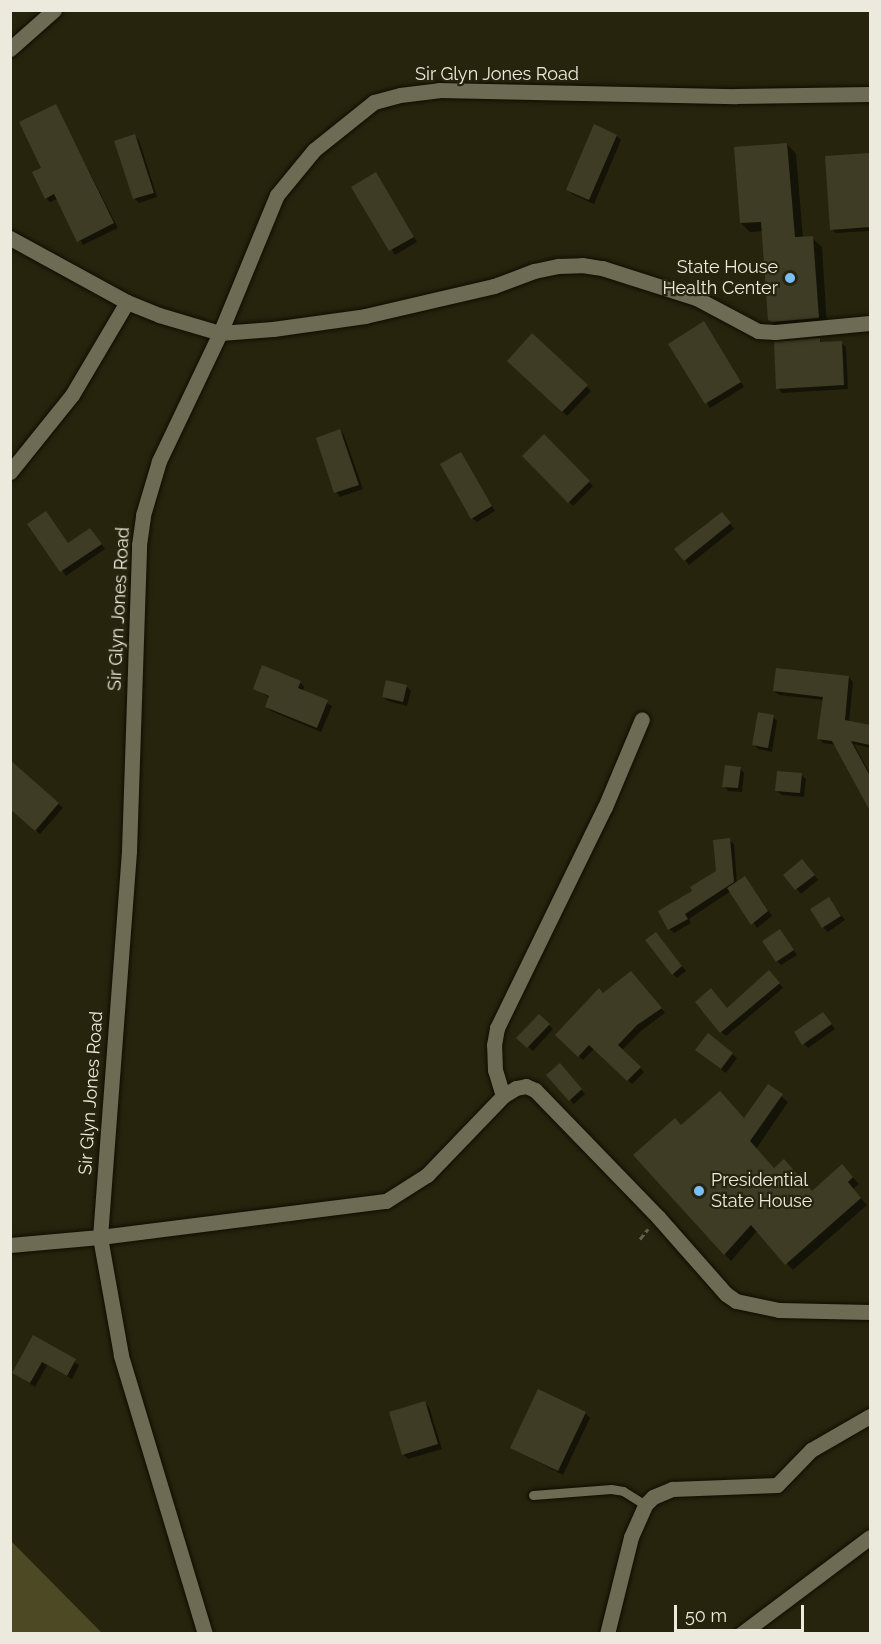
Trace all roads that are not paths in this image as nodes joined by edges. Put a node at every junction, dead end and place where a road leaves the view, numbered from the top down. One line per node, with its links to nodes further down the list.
1 (54, 10): 2 (street)
2 (10, 49)
3 (870, 94): 7 (street, Sir Glyn Jones Road)
4 (10, 238): 5 (street)
5 (127, 302): 7 (street); 8 (street)
6 (870, 323): 7 (street)
7 (220, 333): 11 (street, Sir Glyn Jones Road)
8 (10, 472)
9 (642, 719): 10 (street)
10 (503, 1096): 11 (street); 13 (street)
11 (100, 1237): 12 (street); 18 (street, Sir Glyn Jones Road)
12 (10, 1245)
13 (870, 1312)
14 (870, 1416): 16 (street)
15 (532, 1495): 16 (lane)
16 (645, 1505): 19 (street)
17 (870, 1537): 20 (street)
18 (205, 1634)
19 (607, 1634)
20 (741, 1634)

